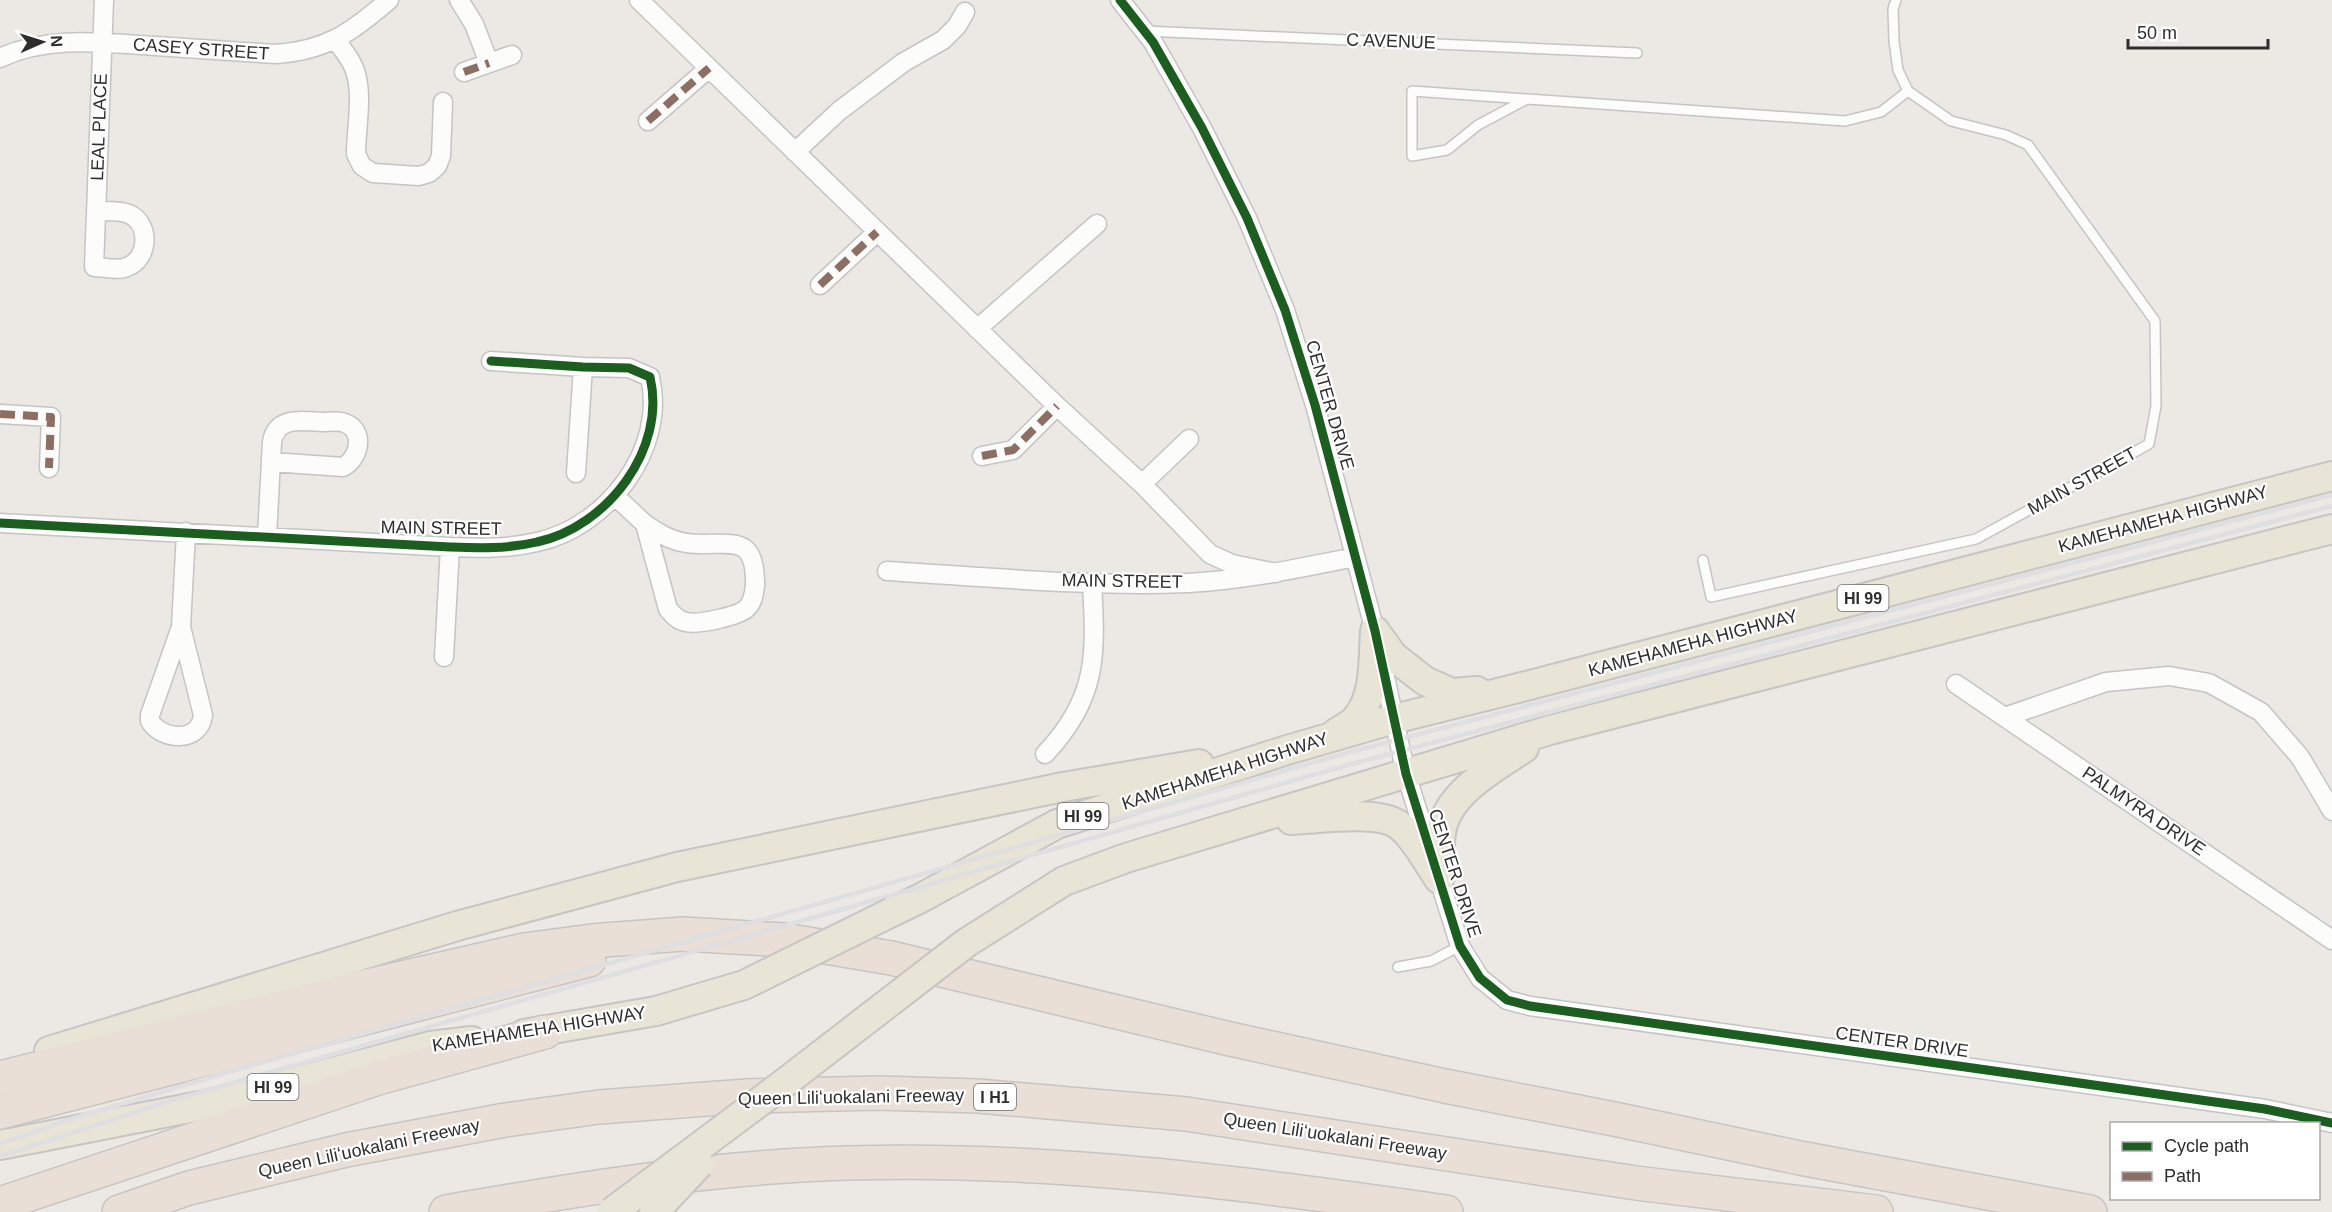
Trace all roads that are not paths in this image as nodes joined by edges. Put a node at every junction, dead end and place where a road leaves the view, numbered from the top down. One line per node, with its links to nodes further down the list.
1 (104, 0): 10 (street, LEAL PLACE)
2 (389, 0): 9 (street, CASEY STREET)
3 (459, 0): 14 (street)
4 (639, 0): 15 (street)
5 (1120, 0): 8 (street, CENTER DRIVE)
6 (1896, 0): 17 (lane)
7 (965, 12): 21 (street)
8 (1144, 31): 11 (lane, C AVENUE); 45 (street, CENTER DRIVE)
9 (336, 40): 10 (street, CASEY STREET); 19 (street)
10 (102, 43): 13 (street, CASEY STREET); 22 (street, LEAL PLACE)
11 (1638, 54)
12 (512, 55): 14 (street)
13 (0, 58)
14 (489, 63): 16 (street)
15 (709, 68): 20 (street); 21 (street)
16 (464, 72)
17 (1908, 91): 18 (lane); 46 (lane, MAIN STREET)
18 (1527, 99): 18 (lane)
19 (442, 102)
20 (648, 121)
21 (795, 152): 24 (street)
22 (96, 211)
23 (1097, 224): 26 (street)
24 (877, 232): 25 (street); 26 (street)
25 (820, 285)
26 (977, 329): 29 (street)
27 (491, 361): 28 (street, MAIN STREET)
28 (583, 367): 35 (street); 38 (street, MAIN STREET)
29 (1057, 406): 32 (street); 37 (street)
30 (0, 414): 34 (street)
31 (1189, 439): 37 (street)
32 (982, 456)
33 (271, 462): 33 (street); 43 (street)
34 (50, 468)
35 (576, 473)
36 (2332, 476): 54 (main road, KAMEHAMEHA HIGHWAY / HI 99)
37 (1142, 484): 48 (street)
38 (615, 496): 40 (street); 44 (street, MAIN STREET)
39 (0, 523): 42 (street, MAIN STREET)
40 (645, 524): 40 (street)
41 (2332, 529): 57 (main road)
42 (186, 532): 43 (street, MAIN STREET); 50 (street)
43 (267, 536): 44 (street, MAIN STREET)
44 (450, 547): 52 (street)
45 (1355, 557): 48 (street, MAIN STREET); 51 (street, CENTER DRIVE)
46 (1703, 560)
47 (887, 571): 49 (street, MAIN STREET)
48 (1276, 573): 49 (street, MAIN STREET)
49 (1092, 582): 60 (street)
50 (181, 627): 50 (street)
51 (1375, 631): 54 (main road); 56 (street, CENTER DRIVE); 58 (main road)
52 (444, 657)
53 (1956, 684): 55 (street, PALMYRA DRIVE)
54 (1530, 685): 56 (main road, KAMEHAMEHA HIGHWAY / HI 99)
55 (2005, 717): 62 (street); 66 (street, PALMYRA DRIVE)
56 (1394, 719): 58 (main road, KAMEHAMEHA HIGHWAY / HI 99); 61 (street, CENTER DRIVE)
57 (1550, 730): 61 (main road); 64 (main road)
58 (1330, 737): 59 (main road, KAMEHAMEHA HIGHWAY / HI 99)
59 (1287, 750): 69 (main road, KAMEHAMEHA HIGHWAY / HI 99, bridge); 70 (main road)
60 (1045, 754)
61 (1406, 774): 63 (main road); 64 (street, CENTER DRIVE)
62 (2332, 811)
63 (1253, 821): 64 (main road); 73 (main road, bridge)
64 (1439, 879): 67 (street, CENTER DRIVE)
65 (784, 940): 71 (highway); 72 (highway); 83 (highway)
66 (2332, 940)
67 (1460, 946): 68 (lane); 74 (street, CENTER DRIVE)
68 (1398, 967)
69 (545, 1032): 75 (main road, KAMEHAMEHA HIGHWAY / HI 99); 76 (highway)
70 (0, 1070)
71 (0, 1078)
72 (0, 1112)
73 (747, 1112): 79 (main road, bridge); 80 (main road, bridge)
74 (2332, 1123)
75 (0, 1145)
76 (0, 1204)
77 (119, 1212): 82 (highway, Queen Liliʻuokalani Freeway / I H1)
78 (446, 1212): 81 (highway)
79 (612, 1212)
80 (654, 1212)
81 (1446, 1212)
82 (1876, 1212)
83 (2090, 1212)

